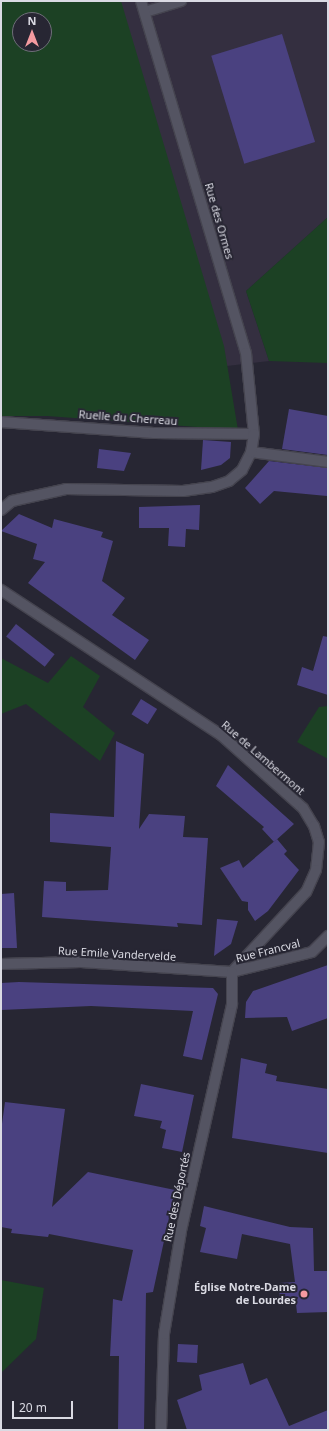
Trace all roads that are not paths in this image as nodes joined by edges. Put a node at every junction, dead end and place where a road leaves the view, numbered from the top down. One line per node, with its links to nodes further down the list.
1 (141, 1): 3 (street, Rue des Ormes)
2 (181, 1): 3 (street)
3 (145, 12): 5 (street, Rue des Ormes)
4 (1, 422): 5 (street, Ruelle du Cherreau)
5 (254, 434): 6 (street, Rue des Ormes)
6 (251, 452): 7 (street); 8 (street)
7 (328, 462)
8 (1, 510)
9 (1, 590): 12 (street, Rue de Lambermont)
10 (328, 936): 12 (street, Rue Francval)
11 (1, 964): 12 (street, Rue Emile Vandervelde)
12 (232, 972): 13 (street, Rue des Déportés)
13 (161, 1430)

